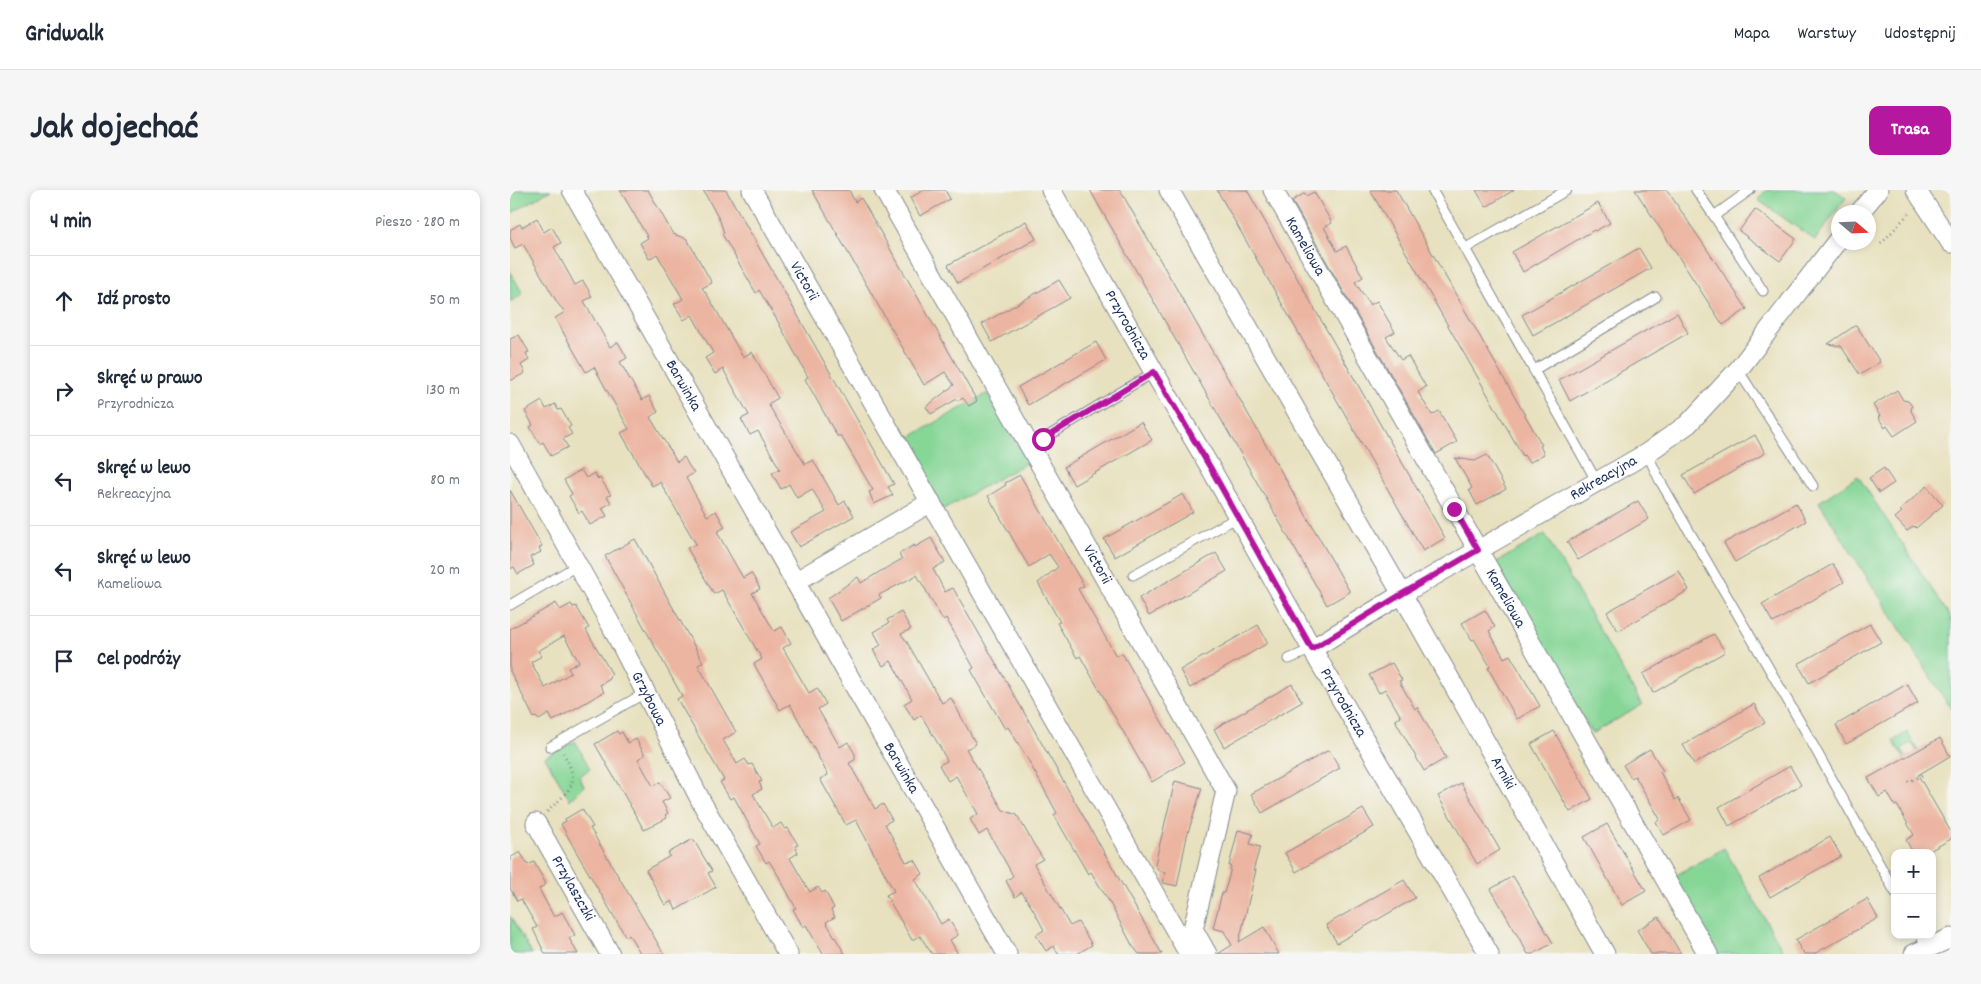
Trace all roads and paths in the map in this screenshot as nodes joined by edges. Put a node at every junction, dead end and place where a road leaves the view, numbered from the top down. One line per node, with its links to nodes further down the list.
1 (572, 190): 35 (street, Barwinka)
2 (752, 190): 30 (street, Victorii)
3 (884, 190): 53 (street, Victorii)
4 (1051, 190): 24 (street, Przyrodnicza)
5 (1169, 190): 36 (street, Arniki)
6 (1273, 190): 32 (street, Kameliowa)
7 (1432, 190): 18 (lane)
8 (1567, 190): 18 (lane)
9 (1696, 190): 15 (lane)
10 (1750, 190): 15 (lane)
11 (1878, 190): 13 (street)
12 (1916, 190): 16 (street)
13 (1866, 205)
14 (1911, 211): 17 (path)
15 (1714, 216): 20 (lane)
16 (1948, 231)
17 (1881, 244)
18 (1466, 248): 22 (lane)
19 (1831, 249): 23 (street, Rekreacyjna)
20 (1763, 291)
21 (1656, 296): 22 (lane)
22 (1534, 370): 28 (lane)
23 (1738, 370): 27 (street, Rekreacyjna); 29 (lane)
24 (1154, 372): 25 (lane); 31 (street, Przyrodnicza)
25 (1043, 439)
26 (510, 444): 33 (street, Grzybowa)
27 (1647, 453): 28 (street, Rekreacyjna); 46 (lane)
28 (1597, 482): 32 (street, Rekreacyjna)
29 (1813, 486)
30 (931, 502): 35 (street); 52 (street, Victorii)
31 (1238, 517): 34 (lane); 38 (street, Przyrodnicza)
32 (1478, 550): 36 (street, Rekreacyjna); 56 (street, Kameliowa)
33 (578, 565): 37 (lane); 40 (street, Grzybowa)
34 (1134, 575)
35 (794, 582): 51 (street, Barwinka)
36 (1402, 594): 38 (street, Rekreacyjna); 55 (street, Arniki)
37 (510, 605)
38 (1312, 649): 39 (lane); 54 (street, Przyrodnicza)
39 (1289, 659)
40 (645, 693): 41 (lane); 50 (street, Grzybowa)
41 (550, 747)
42 (556, 756): 45 (path)
43 (1921, 773): 44 (path)
44 (1908, 781)
45 (536, 823): 49 (street, Przylaszczki)
46 (1891, 885)
47 (1951, 938): 48 (street)
48 (1921, 946)
49 (610, 954)
50 (788, 954)
51 (1007, 954)
52 (1188, 954)
53 (1207, 954)
54 (1489, 954)
55 (1605, 954)
56 (1708, 954)

